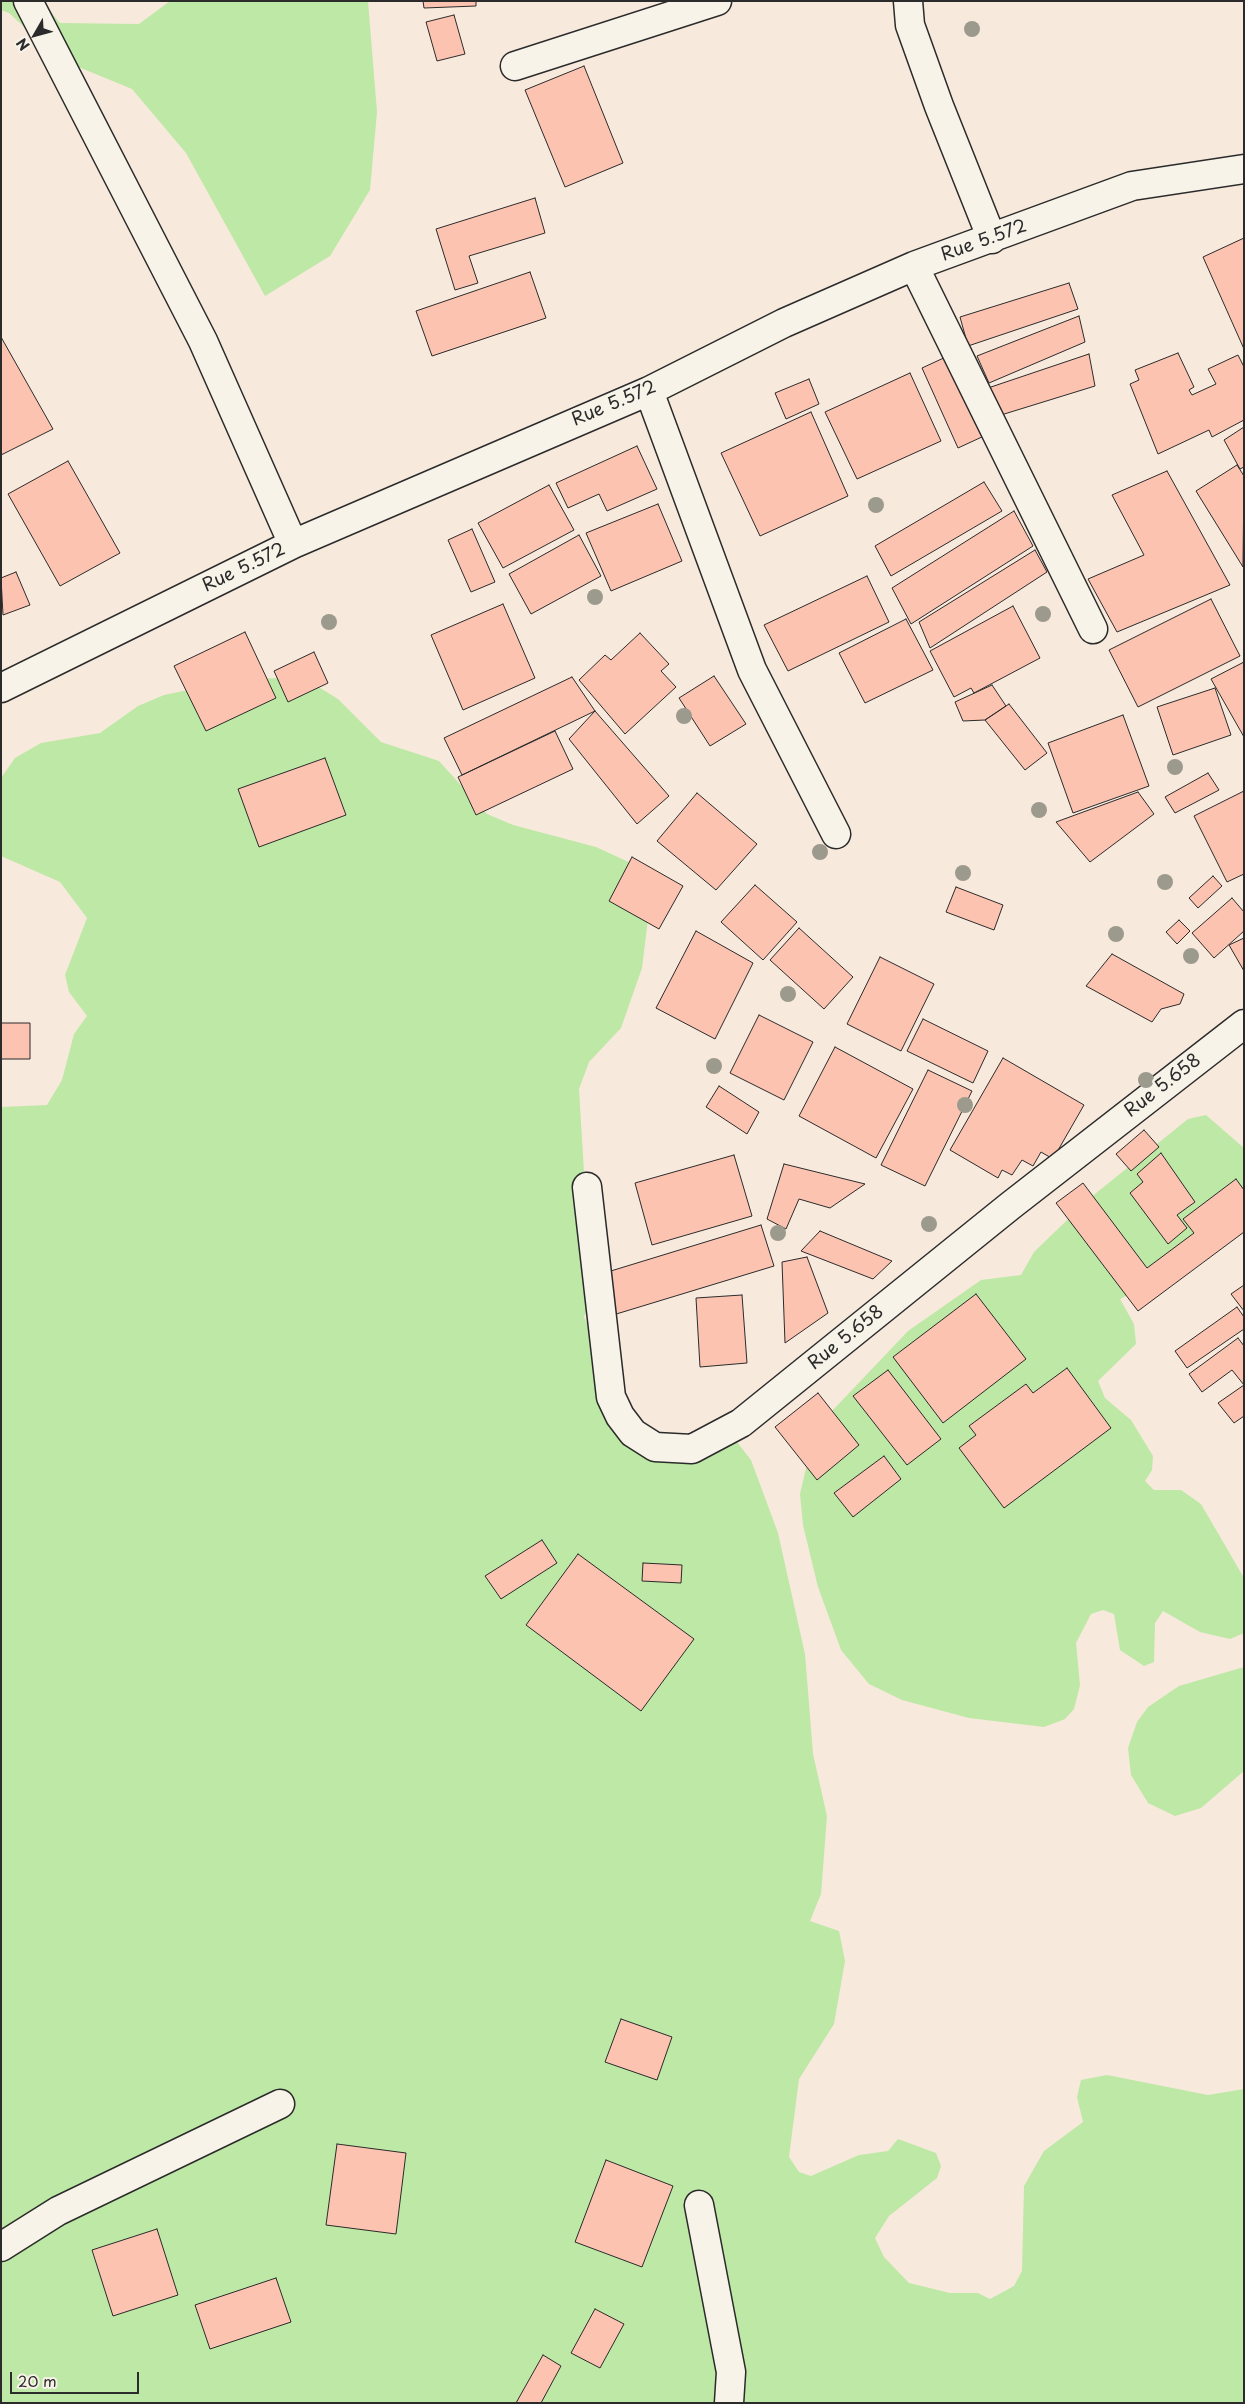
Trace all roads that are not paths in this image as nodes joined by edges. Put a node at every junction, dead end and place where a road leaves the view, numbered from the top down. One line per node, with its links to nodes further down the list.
1 (28, 1): 9 (street)
2 (717, 1): 4 (street)
3 (908, 1): 6 (street)
4 (516, 66)
5 (1244, 170): 6 (street, Rue 5.572)
6 (992, 238): 7 (street, Rue 5.572)
7 (914, 266): 8 (street, Rue 5.572); 10 (street)
8 (649, 391): 9 (street, Rue 5.572); 12 (street)
9 (293, 544): 11 (street, Rue 5.572)
10 (1093, 629)
11 (1, 688)
12 (836, 834)
13 (1244, 1024): 14 (street, Rue 5.658)
14 (588, 1186)
15 (280, 2104): 17 (street)
16 (699, 2205): 18 (street)
17 (1, 2247)
18 (729, 2403)

